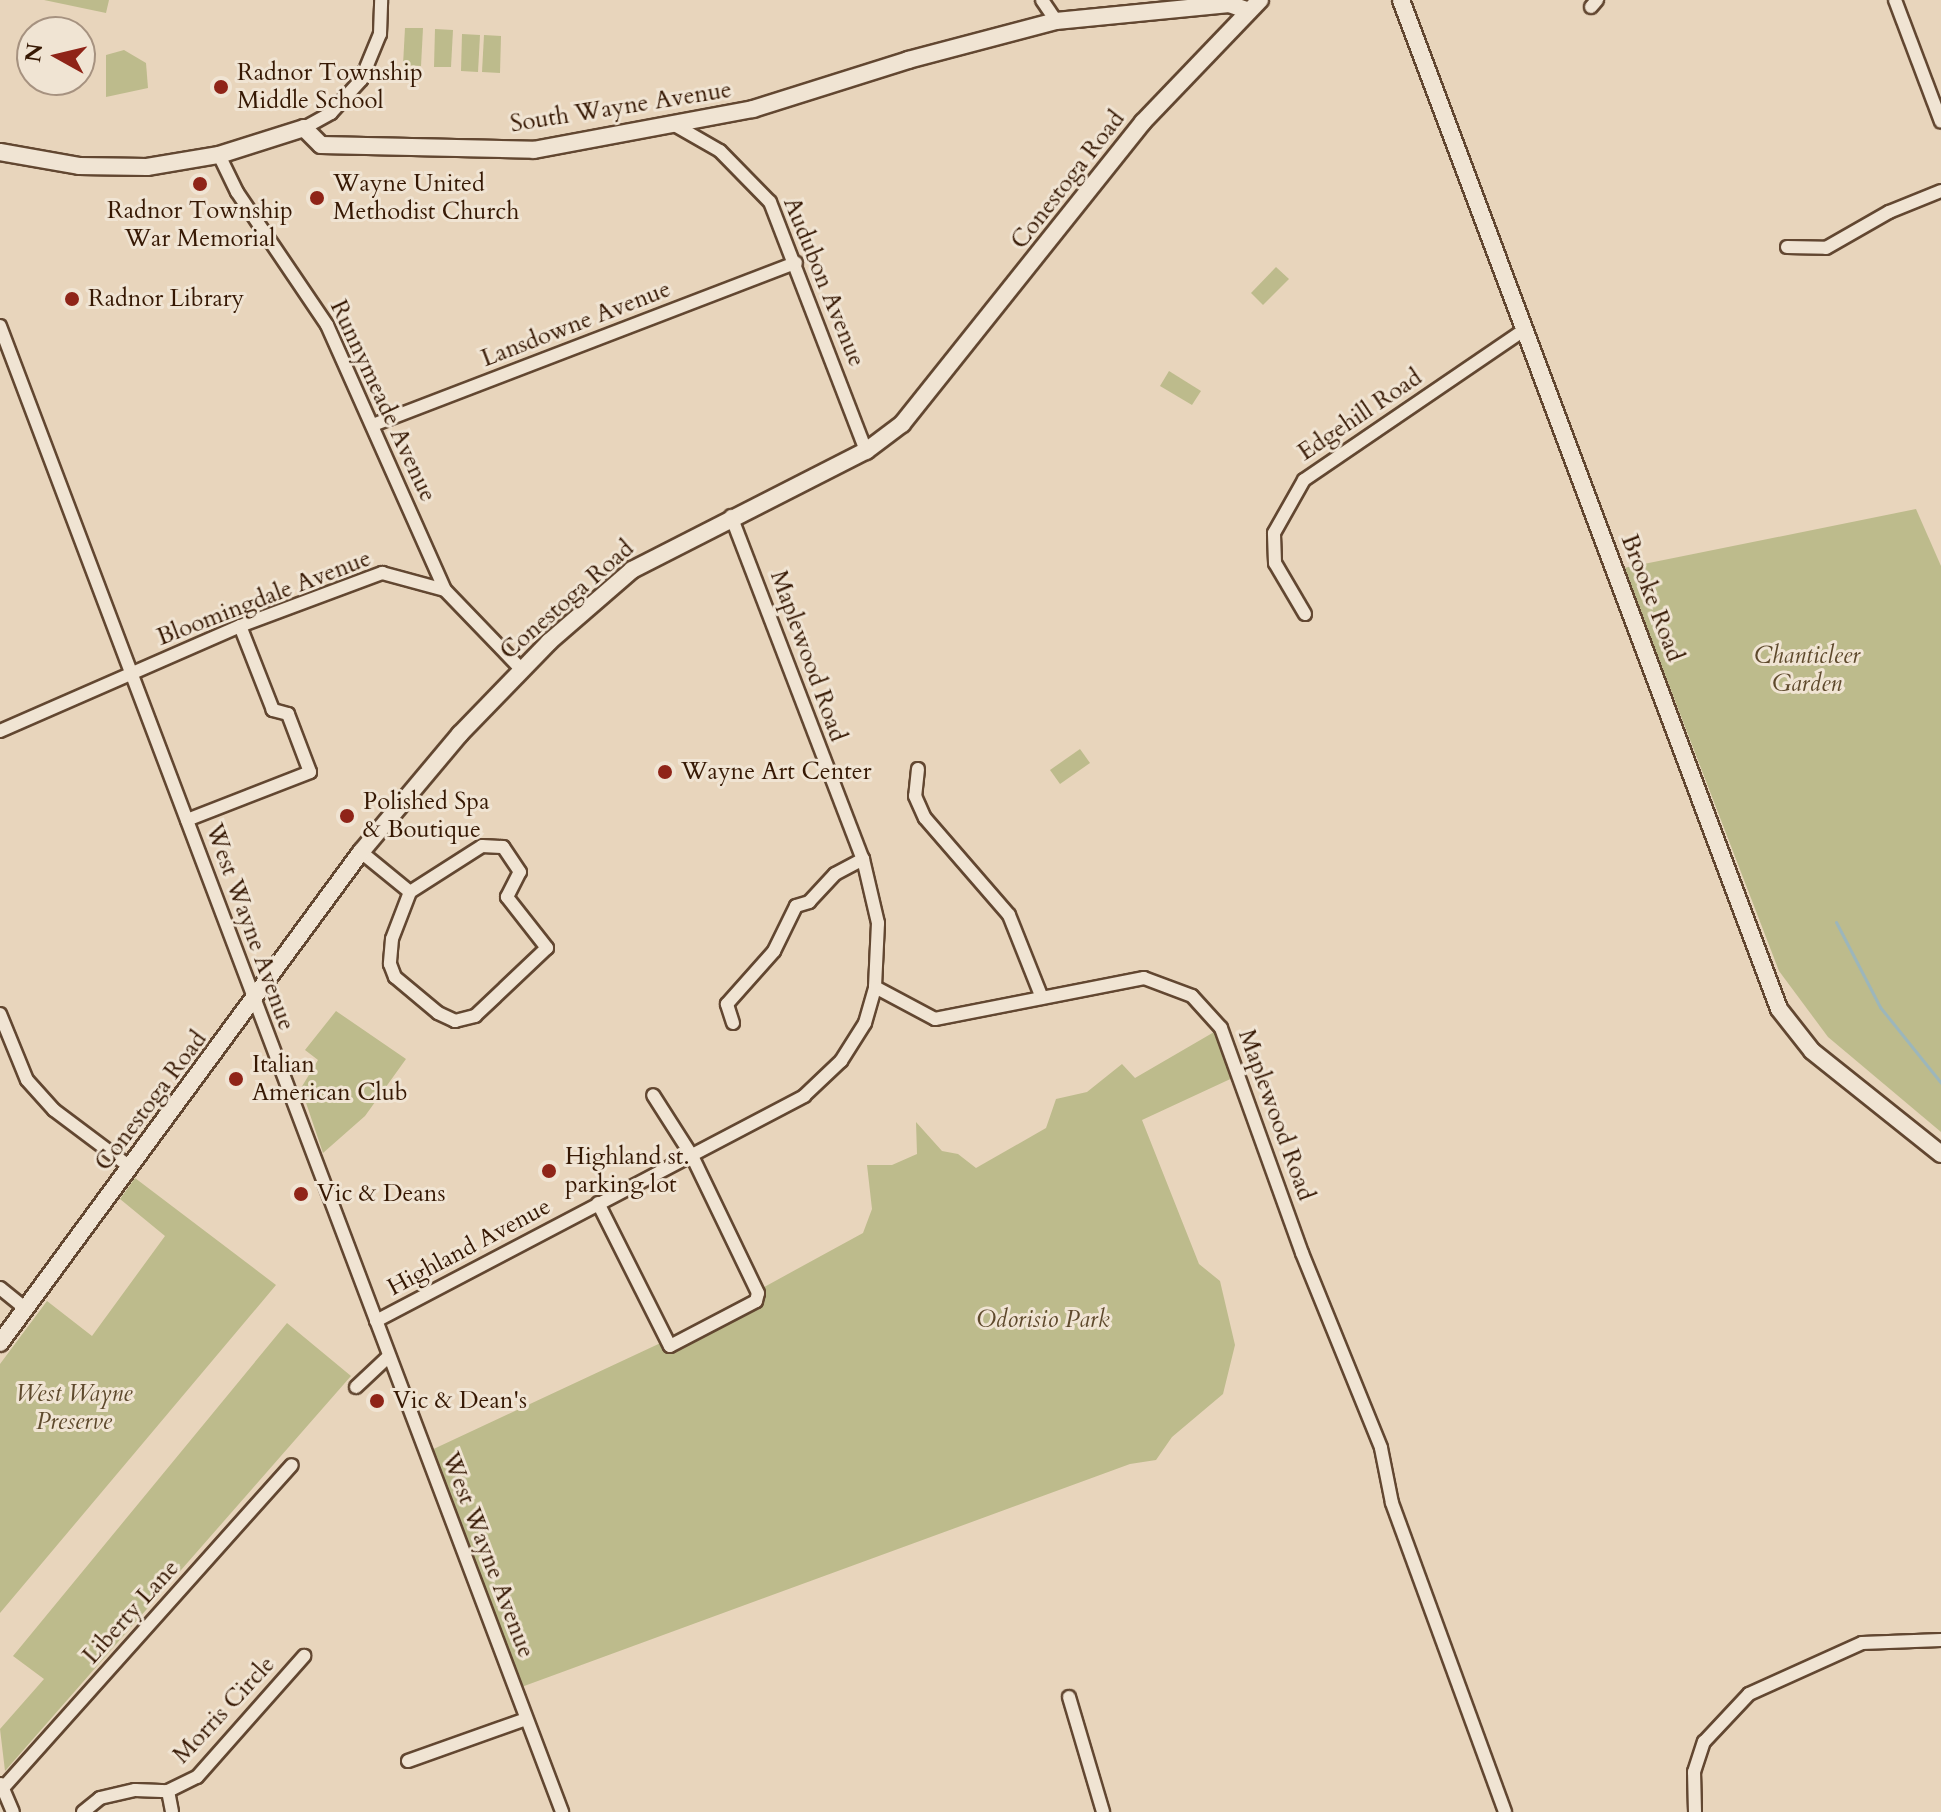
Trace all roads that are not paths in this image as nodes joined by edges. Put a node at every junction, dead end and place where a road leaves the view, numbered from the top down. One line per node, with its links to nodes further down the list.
1 (381, 0): 9 (street)
2 (1042, 0): 6 (street)
3 (1401, 0): 16 (main road, Brooke Road)
4 (1895, 0): 7 (street)
5 (1255, 6): 6 (main road, South Wayne Avenue); 18 (main road, Conestoga Road)
6 (1056, 21): 8 (main road, South Wayne Avenue)
7 (1941, 122)
8 (673, 124): 9 (main road, South Wayne Avenue); 14 (street, Audubon Avenue)
9 (304, 128): 11 (main road)
10 (0, 152): 11 (main road)
11 (219, 155): 17 (street, Runnymeade Avenue)
12 (1941, 191): 13 (street)
13 (1787, 247)
14 (796, 263): 17 (street, Lansdowne Avenue); 18 (street, Audubon Avenue)
15 (0, 326): 24 (street, West Wayne Avenue)
16 (1525, 329): 21 (street, Edgehill Road); 37 (main road, Brooke Road)
17 (373, 425): 20 (street, Runnymeade Avenue)
18 (866, 451): 19 (main road, Conestoga Road)
19 (731, 516): 23 (main road, Conestoga Road); 29 (street, Maplewood Road)
20 (445, 590): 22 (street, Bloomingdale Avenue); 23 (street)
21 (1305, 614)
22 (240, 626): 24 (street, Bloomingdale Avenue); 27 (street)
23 (522, 670): 28 (main road, Conestoga Road)
24 (132, 673): 25 (street, Bloomingdale Avenue); 27 (street, West Wayne Avenue)
25 (0, 731)
26 (918, 769): 32 (street)
27 (187, 820): 33 (street, West Wayne Avenue)
28 (361, 852): 30 (street); 33 (main road, Conestoga Road)
29 (863, 859): 31 (street, Maplewood Road); 35 (street)
30 (410, 892): 30 (street)
31 (875, 987): 32 (street, Maplewood Road); 38 (street, Highland Avenue)
32 (1042, 998): 60 (street, Maplewood Road)
33 (254, 1004): 39 (main road, Conestoga Road); 43 (street, West Wayne Avenue)
34 (0, 1014): 39 (street)
35 (733, 1023)
36 (653, 1095): 38 (street)
37 (1941, 1154)
38 (692, 1156): 40 (street, Highland Avenue); 40 (street)
39 (130, 1167): 42 (main road, Conestoga Road)
40 (598, 1203): 43 (street, Highland Avenue)
41 (0, 1288): 42 (street)
42 (26, 1309): 44 (main road, Conestoga Road)
43 (376, 1321): 45 (street, West Wayne Avenue)
44 (0, 1343)
45 (389, 1356): 46 (street); 51 (street, West Wayne Avenue)
46 (356, 1387)
47 (292, 1465): 53 (street, Liberty Lane)
48 (1941, 1640): 61 (street)
49 (304, 1656): 54 (street, Morris Circle)
50 (1069, 1697): 59 (street)
51 (526, 1719): 52 (street); 58 (street, West Wayne Avenue)
52 (408, 1761)
53 (2, 1785): 55 (street)
54 (168, 1791): 56 (street, Morris Circle); 57 (street)
55 (13, 1812)
56 (83, 1812)
57 (172, 1812)
58 (562, 1812)
59 (1103, 1812)
60 (1505, 1812)
61 (1695, 1812)

